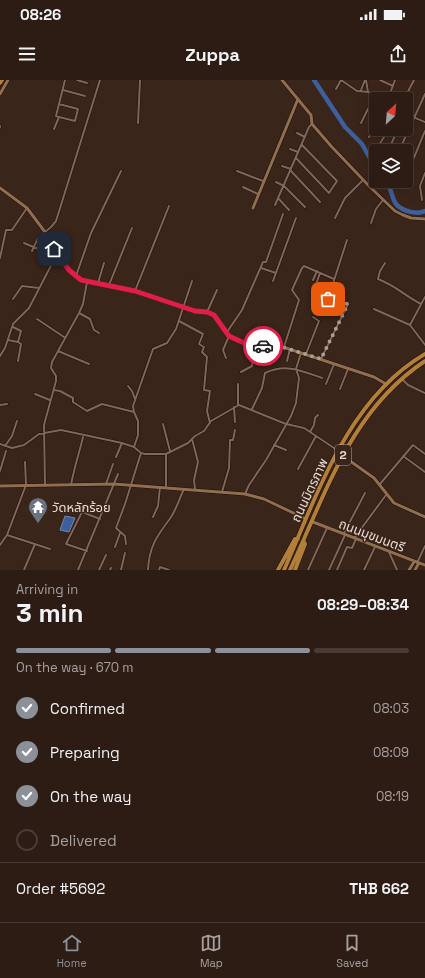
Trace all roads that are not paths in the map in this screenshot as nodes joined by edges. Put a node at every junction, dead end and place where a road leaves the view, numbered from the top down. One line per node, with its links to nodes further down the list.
1 (2, 80): 14 (highway)
2 (8, 80): 22 (street)
3 (65, 80): 17 (street)
4 (77, 80): 13 (street)
5 (100, 80): 72 (street)
6 (140, 80): 31 (street)
7 (282, 80): 25 (street)
8 (341, 80): 16 (street); 18 (street)
9 (365, 80): 18 (street); 19 (street)
10 (380, 80): 15 (street)
11 (395, 80): 15 (street)
12 (414, 80): 21 (street)
13 (87, 82)
14 (0, 83)
15 (393, 86): 20 (street)
16 (336, 89)
17 (63, 90): 24 (street); 26 (street)
18 (361, 91): 19 (street)
19 (368, 92)
20 (391, 92)
21 (408, 92)
22 (0, 94)
23 (425, 94): 29 (street)
24 (85, 96)
25 (298, 99): 33 (street); 50 (street)
26 (60, 104): 28 (street); 28 (street)
27 (369, 107): 32 (street)
28 (59, 117): 34 (street)
29 (414, 118): 30 (street); 38 (street)
30 (425, 122)
31 (138, 123)
32 (361, 123)
33 (312, 124): 37 (street); 49 (street)
34 (54, 129)
35 (425, 131): 43 (street)
36 (297, 133): 37 (street)
37 (305, 137): 39 (street)
38 (401, 144)
39 (302, 145): 41 (street); 42 (street)
40 (290, 149): 41 (street)
41 (298, 152): 42 (street)
42 (296, 158): 45 (street)
43 (413, 160)
44 (282, 166): 45 (street)
45 (291, 170): 52 (street); 59 (street)
46 (121, 171): 86 (street)
47 (237, 171): 50 (street)
48 (425, 173): 58 (street)
49 (363, 180): 57 (street); 68 (street)
50 (264, 181): 55 (street)
51 (276, 182): 52 (street)
52 (284, 186): 56 (street); 62 (street)
53 (243, 187): 55 (street)
54 (0, 188): 63 (street)
55 (258, 194): 64 (street)
56 (278, 198): 60 (street); 65 (street)
57 (383, 200): 69 (street); 70 (street)
58 (422, 200)
59 (320, 202)
60 (275, 205)
61 (169, 206): 96 (street)
62 (305, 207)
63 (27, 208): 72 (street); 79 (street)
64 (253, 208)
65 (289, 210)
66 (283, 214): 82 (street)
67 (296, 218): 84 (street)
68 (335, 218)
69 (425, 219)
70 (371, 223)
71 (132, 228): 93 (street)
72 (45, 232): 75 (street); 78 (street)
73 (347, 240): 87 (street)
74 (24, 243): 75 (street)
75 (34, 247): 76 (street); 77 (street)
76 (32, 250)
77 (43, 251)
78 (57, 254): 86 (street); 94 (street)
79 (0, 258)
80 (104, 263): 92 (street)
81 (385, 263): 100 (street)
82 (260, 268): 84 (street); 111 (street)
83 (317, 271): 85 (street); 88 (street); 118 (street)
84 (276, 273): 90 (street)
85 (320, 273): 87 (street); 97 (street)
86 (75, 277): 91 (street)
87 (334, 279): 126 (street)
88 (313, 280)
89 (192, 281): 101 (street)
90 (273, 281)
91 (87, 282): 92 (street); 104 (street)
92 (98, 283): 93 (street)
93 (109, 285): 96 (street)
94 (39, 288): 99 (street); 109 (street)
95 (217, 290): 103 (street)
96 (135, 291): 101 (street)
97 (314, 296)
98 (425, 297): 100 (street)
99 (13, 299)
100 (421, 304): 108 (street)
101 (182, 308): 103 (street); 107 (street)
102 (374, 309): 108 (street)
103 (207, 312): 111 (street)
104 (79, 313): 110 (street); 113 (street)
105 (313, 317): 122 (street)
106 (38, 319): 113 (street)
107 (179, 321): 146 (street); 156 (street)
108 (410, 325): 117 (street)
109 (12, 327): 114 (street); 115 (street)
110 (99, 333)
111 (226, 333): 112 (street)
112 (229, 336): 116 (street); 125 (street)
113 (64, 338): 120 (street)
114 (8, 340): 115 (street); 124 (street)
115 (18, 342): 127 (street)
116 (255, 345): 118 (street); 134 (street)
117 (425, 345)
118 (284, 347): 119 (street)
119 (290, 349): 121 (street); 128 (street)
120 (58, 351): 130 (street); 142 (street)
121 (301, 352): 122 (street); 132 (street)
122 (306, 354): 126 (street)
123 (425, 354): 139 (highway, ถนนมิตรภาพ / 2)
124 (0, 356)
125 (226, 358)
126 (321, 359): 131 (street)
127 (18, 361)
128 (287, 361)
129 (425, 361): 136 (highway, ถนนมิตรภาพ / 2)
130 (89, 364)
131 (334, 364): 133 (street); 138 (street)
132 (296, 369): 135 (street); 151 (street); 158 (street)
133 (348, 369): 139 (street); 141 (street)
134 (241, 372)
135 (322, 378)
136 (401, 378): 144 (street); 177 (highway, ถนนมิตรภาพ / 2)
137 (238, 384): 149 (street)
138 (326, 384)
139 (386, 384): 173 (highway, ถนนมิตรภาพ / 2)
140 (128, 386): 146 (street)
141 (340, 389)
142 (54, 390): 145 (street); 152 (street)
143 (35, 394): 145 (street)
144 (425, 394)
145 (50, 400): 161 (street)
146 (135, 400): 152 (street)
147 (7, 404): 148 (street)
148 (0, 405)
149 (238, 405): 150 (street); 151 (street)
150 (234, 407): 155 (street); 156 (street)
151 (252, 410): 158 (street)
152 (134, 412): 169 (street)
153 (318, 415): 160 (street)
154 (17, 421): 168 (street)
155 (235, 422)
156 (210, 423): 164 (street)
157 (163, 424): 172 (street)
158 (286, 424): 160 (street); 167 (street)
159 (235, 430): 198 (street)
160 (310, 432): 162 (street)
161 (44, 433): 165 (street); 168 (street); 193 (street)
162 (316, 436): 173 (street); 182 (street)
163 (82, 437): 189 (street)
164 (192, 439): 172 (street); 197 (street)
165 (122, 443): 169 (street); 179 (street)
166 (0, 444): 168 (street)
167 (274, 445): 170 (street); 200 (street)
168 (5, 446)
169 (134, 447): 174 (street)
170 (286, 450)
171 (6, 451): 183 (street)
172 (170, 451): 175 (street)
173 (338, 451): 205 (highway, ถนนมิตรภาพ / 2)
174 (141, 453): 175 (street); 190 (street)
175 (166, 454): 195 (street)
176 (425, 454): 178 (street)
177 (343, 456): 191 (street); 206 (highway, ถนนมิตรภาพ / 2)
178 (403, 456): 184 (street); 191 (street)
179 (116, 457)
180 (25, 462): 188 (street)
181 (113, 464): 186 (street)
182 (298, 469)
183 (0, 471)
184 (425, 472)
185 (118, 474): 187 (street)
186 (106, 484): 187 (street); 189 (street)
187 (114, 484): 190 (street); 204 (street)
188 (26, 485): 192 (street); 193 (street); 209 (street)
189 (70, 485): 193 (street)
190 (130, 485): 194 (street); 208 (street)
191 (379, 485): 201 (street)
192 (0, 486)
193 (45, 486)
194 (160, 487): 195 (street); 202 (street)
195 (166, 488): 196 (street)
196 (184, 489): 197 (street); 234 (street)
197 (194, 489): 198 (street)
198 (222, 492): 200 (street)
199 (365, 493): 210 (street)
200 (245, 494): 205 (street)
201 (386, 495): 203 (street); 212 (street)
202 (153, 517)
203 (425, 517)
204 (100, 519): 222 (street); 222 (street)
205 (307, 519): 211 (highway, ถนนมิตรภาพ / 2)
206 (313, 522): 207 (street, ถนนมุขมนตรี); 214 (highway, ถนนมิตรภาพ / 2)
207 (326, 528): 210 (street, ถนนมุขมนตรี); 241 (street)
208 (120, 533): 216 (street); 219 (street)
209 (7, 535): 213 (street); 215 (street)
210 (344, 535): 212 (street, ถนนมุขมนตรี); 227 (street)
211 (298, 539): 237 (highway); 238 (highway, ถนนมิตรภาพ / 2)
212 (355, 539): 220 (street, ถนนมุขมนตรี); 229 (street)
213 (1, 540): 217 (street)
214 (304, 542): 239 (highway, ถนนมิตรภาพ / 2); 240 (highway)
215 (35, 544): 221 (street); 230 (street)
216 (126, 544)
217 (0, 545)
218 (425, 546): 226 (street)
219 (115, 547)
220 (375, 547): 223 (street, ถนนมุขมนตรี); 244 (street)
221 (50, 549)
222 (87, 551): 231 (street)
223 (389, 552): 226 (street, ถนนมุขมนตรี); 245 (street)
224 (125, 553): 233 (street)
225 (106, 555): 232 (street)
226 (417, 563): 228 (street, ถนนมุขมนตรี); 246 (street); 247 (street)
227 (332, 564): 229 (street); 242 (street)
228 (425, 565)
229 (338, 567): 243 (street)
230 (24, 570)
231 (78, 570)
232 (99, 570)
233 (121, 570)
234 (148, 570)
235 (159, 570): 236 (street)
236 (168, 570)
237 (278, 570)
238 (284, 570)
239 (290, 570)
240 (295, 570)
241 (308, 570)
242 (329, 570)
243 (337, 570)
244 (364, 570)
245 (397, 570)
246 (409, 570)
247 (415, 570)

